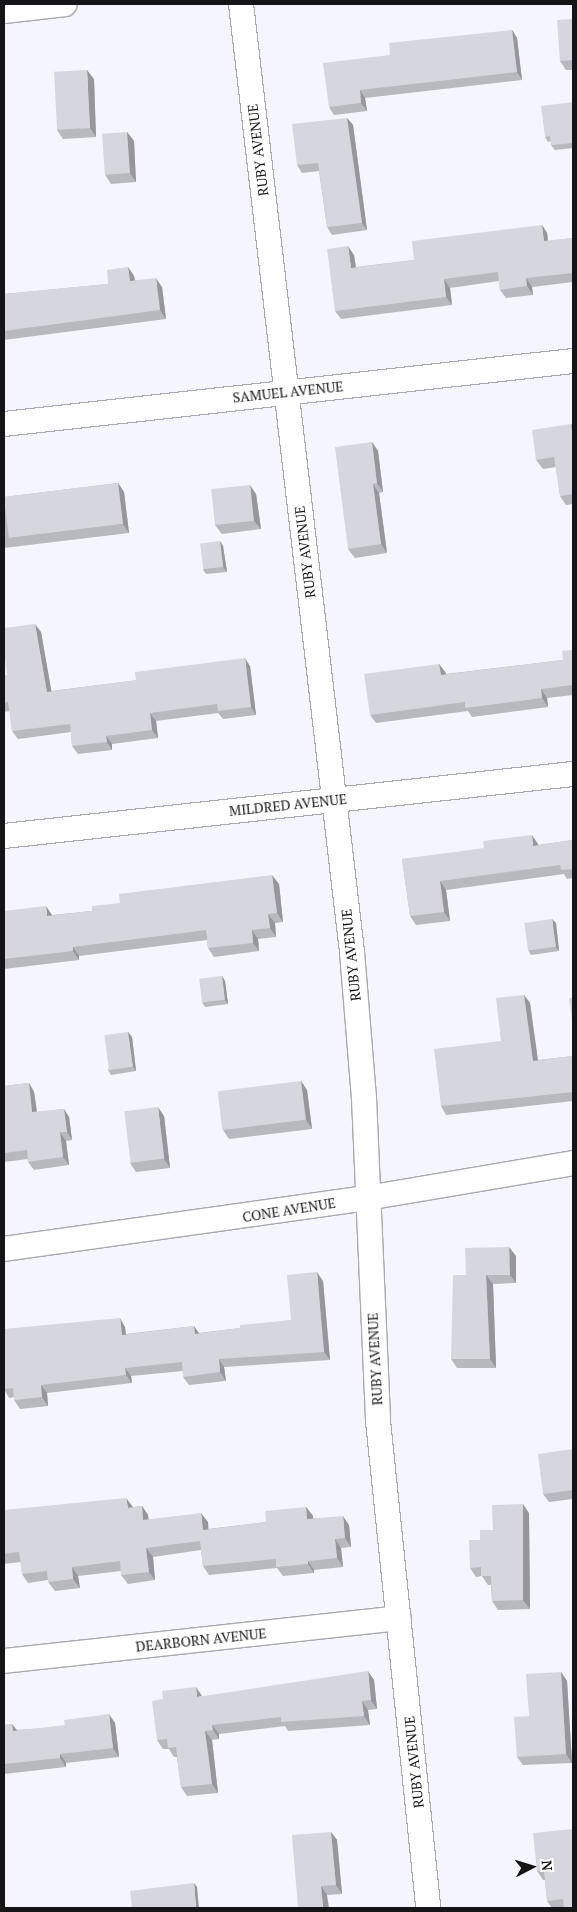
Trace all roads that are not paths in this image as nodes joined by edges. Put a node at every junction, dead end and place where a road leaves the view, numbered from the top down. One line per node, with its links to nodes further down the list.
1 (65, 4): 3 (street)
2 (241, 4): 5 (street, RUBY AVENUE)
3 (4, 10)
4 (573, 361): 5 (street, SAMUEL AVENUE)
5 (286, 392): 6 (street, SAMUEL AVENUE); 8 (street, RUBY AVENUE)
6 (4, 424)
7 (573, 774): 8 (street, MILDRED AVENUE)
8 (334, 800): 9 (street, MILDRED AVENUE); 11 (street, RUBY AVENUE)
9 (4, 836)
10 (573, 1163): 11 (street, CONE AVENUE)
11 (367, 1198): 12 (street, CONE AVENUE); 13 (street, RUBY AVENUE)
12 (4, 1249)
13 (399, 1618): 14 (street, DEARBORN AVENUE); 15 (street, RUBY AVENUE)
14 (4, 1661)
15 (428, 1908)

